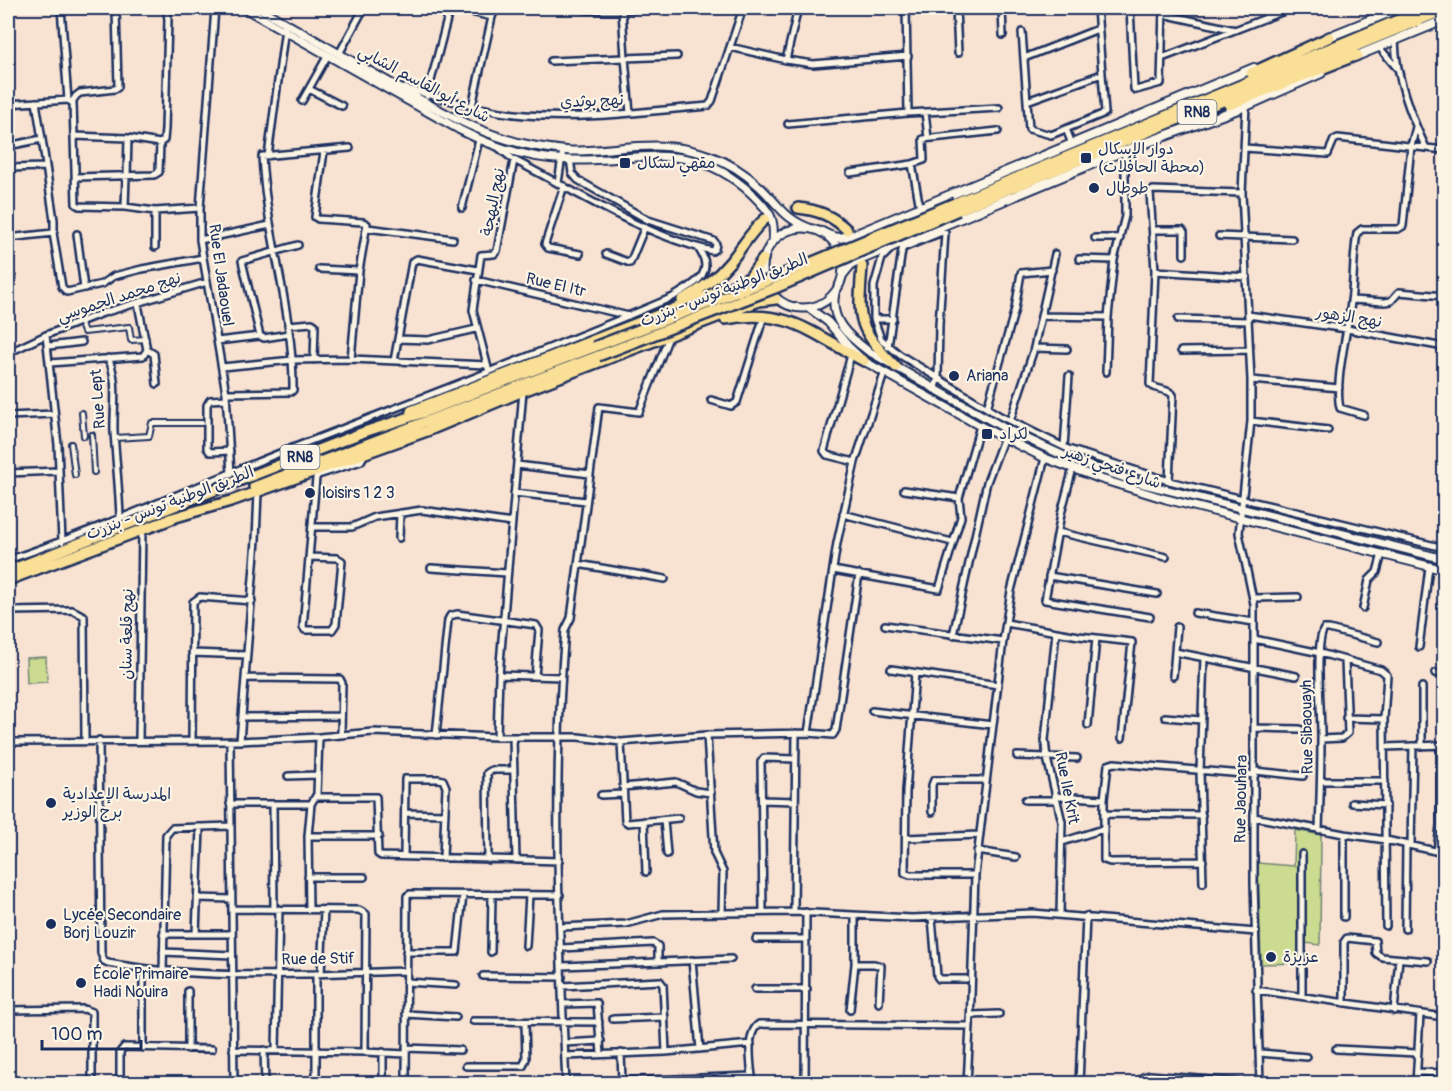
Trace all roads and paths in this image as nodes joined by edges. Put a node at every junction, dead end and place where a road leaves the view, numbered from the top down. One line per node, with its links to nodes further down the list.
1 (61, 8): 52 (street)
2 (116, 8): 52 (street)
3 (166, 8): 76 (street)
4 (215, 8): 101 (street, Rue El Jadaouel)
5 (244, 8): 29 (street, شارع أبو القاسم الشابي)
6 (259, 8): 29 (street, شارع أبو القاسم الشابي)
7 (364, 8): 39 (street)
8 (451, 8): 26 (street); 54 (street)
9 (496, 8): 26 (street)
10 (578, 8): 23 (street)
11 (655, 8): 23 (street)
12 (743, 8): 36 (street)
13 (798, 8): 47 (street)
14 (906, 8): 42 (street)
15 (956, 8): 38 (street)
16 (1002, 8): 33 (street)
17 (1097, 8): 30 (street)
18 (1130, 8): 46 (street)
19 (1266, 8): 27 (street)
20 (1292, 8): 27 (street)
21 (1400, 8): 34 (main road)
22 (1427, 8): 70 (highway, الطريق الوطنية تونس - بنزرت / RN8)
23 (622, 9): 44 (street)
24 (1163, 11): 31 (street); 46 (street)
25 (1440, 12): 66 (highway, الطريق الوطنية تونس - بنزرت / RN8)
26 (492, 17): 59 (street)
27 (1267, 18): 31 (street)
28 (1444, 20): 35 (main road)
29 (285, 27): 39 (street, شارع أبو القاسم الشابي); 40 (street, شارع أبو القاسم الشابي); 88 (street)
30 (1098, 29): 45 (street); 50 (street)
31 (1234, 30): 46 (street)
32 (1022, 32): 45 (street)
33 (1003, 35)
34 (1330, 37): 70 (highway); 77 (main road)
35 (1395, 40): 37 (main road); 49 (street)
36 (730, 47): 47 (street); 63 (street, نهج بوثدي)
37 (1379, 47): 43 (main road); 49 (street)
38 (958, 53)
39 (339, 54): 54 (street, شارع أبو القاسم الشابي)
40 (328, 55): 51 (street); 54 (street, شارع أبو القاسم الشابي)
41 (677, 56): 44 (street)
42 (908, 56): 47 (street); 64 (street)
43 (1357, 56): 60 (main road); 66 (highway)
44 (625, 58): 48 (street); 63 (street)
45 (1024, 58): 55 (street)
46 (1162, 58)
47 (786, 60)
48 (551, 61)
49 (1397, 68): 67 (street)
50 (1102, 74): 55 (street); 68 (street)
51 (309, 89): 53 (street); 58 (street)
52 (70, 101): 56 (street); 71 (street)
53 (302, 101)
54 (424, 101): 59 (street, نهج بوثدي); 75 (street, شارع أبو القاسم الشابي); 84 (street, شارع أبو القاسم الشابي)
55 (1027, 101): 68 (street)
56 (36, 102): 57 (street); 74 (street)
57 (8, 104)
58 (342, 106)
59 (472, 106): 63 (street, نهج بوثدي)
60 (1246, 106): 82 (street, Rue Jaouhara); 85 (main road)
61 (999, 108): 62 (street)
62 (926, 112): 64 (street); 73 (street)
63 (630, 113)
64 (908, 113): 65 (street)
65 (788, 124)
66 (1164, 126): 99 (highway, الطريق الوطنية تونس - بنزرت / RN8)
67 (1416, 127): 79 (street); 83 (street)
68 (1066, 129): 77 (street)
69 (998, 131): 73 (street)
70 (1126, 131): 99 (highway, الطريق الوطنية تونس - بنزرت / RN8)
71 (74, 136): 72 (street); 96 (street)
72 (128, 138): 76 (street); 95 (street)
73 (928, 138): 91 (street)
74 (42, 139): 78 (street); 92 (street)
75 (479, 140): 80 (street, شارع أبو القاسم الشابي); 102 (street)
76 (160, 143): 95 (street)
77 (1072, 144): 104 (main road)
78 (8, 146)
79 (1411, 146): 82 (street); 83 (street); 152 (street)
80 (498, 147): 89 (street); 90 (street, شارع أبو القاسم الشابي)
81 (350, 148): 87 (street)
82 (1245, 148): 98 (street, Rue Jaouhara)
83 (1426, 148): 86 (street)
84 (566, 150): 90 (street); 110 (street, شارع أبو القاسم الشابي)
85 (1125, 150): 119 (street); 126 (main road)
86 (1444, 150)
87 (324, 151): 88 (street); 108 (street)
88 (268, 156): 107 (street)
89 (514, 160): 97 (street); 140 (street, نهج البهجة)
90 (566, 160): 97 (street); 124 (street, شارع أبو القاسم الشابي); 128 (street)
91 (912, 164): 94 (street); 104 (street)
92 (46, 167): 93 (street); 114 (street)
93 (8, 168)
94 (850, 173)
95 (127, 176): 96 (street); 100 (street)
96 (75, 177): 100 (street)
97 (561, 184): 109 (street); 130 (street)
98 (1242, 193): 112 (street); 120 (street, Rue Jaouhara)
99 (957, 206): 184 (highway, الطريق الوطنية تونس - بنزرت / RN8, bridge)
100 (125, 207): 105 (street)
101 (200, 208): 105 (street); 122 (street, Rue El Jadaouel)
102 (462, 208)
103 (798, 208): 111 (highway)
104 (920, 208): 113 (main road)
105 (155, 211): 127 (street)
106 (765, 219): 155 (highway, RN8)
107 (270, 225): 122 (street); 129 (street)
108 (367, 228): 121 (street); 142 (street)
109 (644, 228): 128 (street); 131 (street)
110 (812, 229): 113 (street); 124 (street)
111 (847, 230)
112 (1154, 230): 133 (street); 143 (street)
113 (822, 232): 144 (street)
114 (53, 233): 117 (street); 148 (street)
115 (77, 234): 148 (street)
116 (1218, 236): 120 (street)
117 (8, 238)
118 (1095, 238): 119 (street)
119 (1120, 238): 137 (street)
120 (1245, 238): 123 (street); 145 (street, Rue Jaouhara)
121 (453, 239)
122 (200, 240): 134 (street, Rue El Jadaouel)
123 (1292, 240)
124 (772, 242): 135 (street)
125 (298, 245): 129 (street)
126 (893, 246): 144 (main road); 161 (street)
127 (155, 247)
128 (698, 248): 157 (street)
129 (274, 250): 165 (street); 171 (street)
130 (580, 254)
131 (606, 254)
132 (1055, 254): 141 (street)
133 (1184, 255)
134 (203, 258): 147 (street, Rue El Jadaouel); 148 (street)
135 (764, 259): 151 (street); 155 (highway, RN8)
136 (1079, 259): 137 (street)
137 (1114, 260): 159 (street)
138 (862, 266): 197 (highway)
139 (319, 269): 142 (street)
140 (478, 270): 146 (street); 174 (street)
141 (1052, 270): 158 (street); 210 (street)
142 (359, 271): 189 (street)
143 (1155, 271): 145 (street); 239 (street)
144 (843, 274): 149 (street)
145 (1246, 277): 160 (street, Rue Jaouhara)
146 (476, 280): 157 (street, Rue El Itr); 166 (street)
147 (207, 282): 153 (street, نهج محمد الجموسي); 175 (street, Rue El Jadaouel)
148 (84, 288)
149 (835, 293): 154 (street); 197 (street, شارع فتحي زهير)
150 (1444, 296): 152 (street)
151 (776, 299): 154 (street); 168 (highway)
152 (1351, 300): 167 (street)
153 (138, 304): 164 (street, نهج محمد الجموسي); 173 (street)
154 (809, 308): 193 (street, شارع فتحي زهير)
155 (665, 312): 220 (highway, RN8)
156 (764, 315): 168 (highway); 187 (highway); 209 (street)
157 (629, 316): 198 (street)
158 (1042, 316): 159 (street); 180 (street)
159 (1108, 317): 199 (street)
160 (1248, 318): 162 (street, نهج الزهور); 167 (street, نهج الزهور); 183 (street, Rue Jaouhara)
161 (874, 319): 163 (street); 178 (street)
162 (1178, 319)
163 (893, 320): 178 (street); 202 (street)
164 (80, 321): 170 (street, نهج محمد الجموسي); 173 (street)
165 (288, 325): 169 (street); 191 (street)
166 (476, 329): 174 (street); 195 (street)
167 (1347, 329): 179 (street, نهج الزهور); 205 (street)
168 (682, 331): 172 (highway)
169 (289, 334): 171 (street); 190 (street)
170 (46, 335): 177 (street); 186 (street, نهج محمد الجموسي)
171 (260, 336): 175 (street)
172 (669, 337): 207 (highway); 237 (street)
173 (146, 339): 181 (street)
174 (398, 339): 192 (street)
175 (217, 340): 196 (street, Rue El Jadaouel)
176 (82, 342): 177 (street)
177 (49, 346): 194 (street)
178 (888, 347): 202 (street)
179 (1444, 347)
180 (1034, 348): 182 (street); 215 (street)
181 (147, 350): 188 (street); 204 (street)
182 (1067, 350)
183 (1248, 350): 185 (street); 203 (street, Rue Jaouhara)
184 (596, 351): 220 (highway, الطريق الوطنية تونس - بنزرت / RN8); 251 (highway, الطريق الوطنية تونس - بنزرت / RN8)
185 (1181, 351)
186 (8, 353)
187 (851, 355): 193 (highway); 230 (street)
188 (108, 358): 194 (street); 224 (street, Rue Lept)
189 (351, 359): 191 (street); 192 (street)
190 (293, 360): 191 (street); 196 (street); 208 (street)
191 (314, 360)
192 (394, 361): 195 (street)
193 (864, 361): 200 (street, شارع فتحي زهير)
194 (50, 363): 212 (street)
195 (488, 365): 198 (street)
196 (222, 368): 208 (street, Rue El Jadaouel)
197 (896, 368): 206 (street, شارع فتحي زهير)
198 (490, 372): 236 (street)
199 (1106, 372)
200 (884, 374): 218 (street, شارع فتحي زهير); 230 (street)
201 (1069, 376): 226 (street)
202 (938, 378): 206 (street); 210 (street)
203 (1251, 380): 205 (street); 216 (street, Rue Jaouhara)
204 (157, 384)
205 (1339, 388): 213 (street)
206 (934, 390): 246 (street, شارع فتحي زهير)
207 (524, 391): 228 (highway); 231 (street)
208 (226, 396): 227 (street, Rue El Jadaouel); 227 (street)
209 (711, 400)
210 (987, 408): 215 (street)
211 (82, 413): 222 (street)
212 (54, 414): 214 (street); 233 (street)
213 (1364, 415)
214 (8, 416)
215 (1010, 421): 226 (street)
216 (1251, 421): 219 (street); 244 (street, Rue Jaouhara)
217 (202, 423): 224 (street)
218 (981, 426): 223 (street, شارع فتحي زهير); 243 (street)
219 (1328, 430)
220 (364, 432): 270 (highway, الطريق الوطنية تونس - بنزرت / RN8)
221 (92, 435): 234 (street)
222 (84, 436)
223 (1004, 437): 229 (street, شارع فتحي زهير); 290 (street)
224 (115, 438): 249 (street, Rue Lept)
225 (71, 444): 238 (street)
226 (1064, 447): 239 (street)
227 (230, 451): 236 (street, Rue El Jadaouel)
228 (365, 453): 241 (highway); 253 (street)
229 (1045, 458): 232 (street, شارع فتحي زهير); 286 (street)
230 (855, 462): 248 (street)
231 (517, 465): 237 (street); 242 (street)
232 (1072, 468): 250 (street, شارع فتحي زهير); 255 (street)
233 (59, 471): 235 (street); 257 (street)
234 (94, 472)
235 (8, 473)
236 (231, 474): 249 (street)
237 (590, 474): 245 (street)
238 (75, 475)
239 (1168, 482): 244 (street)
240 (904, 489): 243 (street)
241 (258, 492): 251 (highway, RN8); 279 (street)
242 (514, 493): 245 (street); 252 (street)
243 (959, 498): 258 (street)
244 (1242, 499): 246 (street, Rue Jaouhara); 259 (street)
245 (585, 501): 265 (street)
246 (1241, 508): 250 (street, Rue Jaouhara); 263 (street, شارع فتحي زهير)
247 (400, 513): 252 (street); 253 (street); 256 (street)
248 (843, 514): 258 (street); 268 (street)
249 (120, 517): 257 (street)
250 (1240, 517): 260 (street, شارع فتحي زهير); 278 (street, Rue Jaouhara)
251 (169, 519): 254 (highway, الطريق الوطنية تونس - بنزرت / RN8)
252 (512, 523): 271 (street)
253 (312, 527): 261 (street)
254 (142, 529): 275 (highway, الطريق الوطنية تونس - بنزرت / RN8); 340 (street, نهج قلعة سنان)
255 (1058, 532): 262 (street); 273 (street)
256 (399, 538)
257 (62, 542): 264 (street)
258 (952, 542): 272 (street)
259 (1444, 549)
260 (1382, 554): 266 (street, شارع فتحي زهير); 280 (street)
261 (309, 557): 261 (street)
262 (1166, 557)
263 (1444, 559)
264 (8, 560)
265 (578, 564): 274 (street); 311 (street)
266 (1429, 567): 269 (street, شارع فتحي زهير); 295 (street)
267 (431, 568): 271 (street)
268 (833, 570): 272 (street); 328 (street)
269 (1444, 570)
270 (8, 571)
271 (507, 573): 284 (street)
272 (859, 574): 328 (street)
273 (1049, 576): 276 (street); 283 (street)
274 (665, 579)
275 (8, 580)
276 (1157, 594)
277 (1298, 597): 278 (street)
278 (1253, 598): 285 (street, Rue Jaouhara)
279 (252, 601): 297 (street); 299 (street)
280 (1363, 608)
281 (8, 611): 338 (street)
282 (1195, 613): 285 (street)
283 (1150, 617)
284 (504, 620): 306 (street); 308 (street); 330 (street)
285 (1254, 622): 292 (street, Rue Jaouhara)
286 (1006, 623): 289 (street); 293 (street)
287 (885, 625): 290 (street)
288 (1178, 627): 296 (street)
289 (1056, 632): 291 (street); 351 (street, Rue Ile Krit)
290 (953, 635): 293 (street)
291 (1096, 638): 324 (street); 336 (street)
292 (1254, 639): 298 (street); 302 (street, Rue Jaouhara)
293 (1003, 641): 313 (street)
294 (1378, 642): 298 (street, Rue Sibaouayh)
295 (1419, 647)
296 (1175, 652): 300 (street); 309 (street)
297 (192, 653): 299 (street); 341 (street)
298 (1320, 653): 301 (street); 337 (street, Rue Sibaouayh)
299 (247, 655): 312 (street)
300 (1204, 658): 302 (street); 322 (street)
301 (1345, 661): 320 (street); 321 (street)
302 (1253, 667): 310 (street); 325 (street, Rue Jaouhara)
303 (891, 669): 304 (street)
304 (915, 673): 313 (street); 316 (street)
305 (1435, 673): 307 (street)
306 (499, 675): 308 (street); 332 (street)
307 (1444, 675)
308 (535, 676): 311 (street)
309 (1173, 676)
310 (1296, 676)
311 (561, 677): 334 (street)
312 (245, 678): 317 (street); 318 (street)
313 (998, 685): 323 (street)
314 (1422, 687): 348 (street)
315 (872, 711): 316 (street)
316 (912, 715): 323 (street); 398 (street)
317 (341, 716): 318 (street); 329 (street)
318 (242, 717): 343 (street)
319 (1165, 717): 322 (street)
320 (1346, 718): 321 (street); 337 (street)
321 (1384, 719): 349 (street)
322 (1201, 720): 356 (street)
323 (993, 725): 361 (street)
324 (1088, 725)
325 (1255, 728): 326 (street); 357 (street, Rue Jaouhara)
326 (1300, 729)
327 (796, 733): 328 (street); 331 (street); 352 (street)
328 (808, 733)
329 (341, 735): 330 (street); 335 (street)
330 (436, 735): 332 (street)
331 (707, 735): 345 (street); 366 (street)
332 (497, 737): 333 (street)
333 (513, 737): 334 (street); 355 (street)
334 (558, 737): 345 (street); 412 (street)
335 (319, 738): 343 (street); 358 (street)
336 (1122, 738)
337 (1322, 739): 362 (street, Rue Sibaouayh)
338 (85, 740): 339 (street); 344 (street)
339 (99, 740): 340 (street); 461 (street, Rue de Stif)
340 (138, 740): 341 (street)
341 (192, 741): 342 (street)
342 (230, 741): 343 (street); 375 (street)
343 (240, 741)
344 (8, 742)
345 (621, 742): 365 (street)
346 (1442, 745): 348 (street); 354 (street)
347 (1413, 746): 348 (street); 349 (street); 401 (street)
348 (1422, 746)
349 (1385, 747): 363 (street)
350 (1017, 756): 351 (street)
351 (1047, 758): 353 (street); 369 (street, Rue Ile Krit)
352 (795, 759): 371 (street); 373 (street)
353 (1077, 759)
354 (1443, 766): 364 (street)
355 (514, 770): 410 (street); 411 (street)
356 (1200, 771): 357 (street); 370 (street); 384 (street)
357 (1255, 773): 360 (street); 385 (street, Rue Jaouhara)
358 (317, 775): 359 (street); 368 (street)
359 (288, 776)
360 (1303, 776)
361 (986, 780): 380 (street); 395 (street)
362 (1321, 781): 363 (street); 393 (street, Rue Sibaouayh)
363 (1385, 781): 378 (street)
364 (1442, 785): 379 (street)
365 (622, 791): 366 (street); 367 (street); 388 (street)
366 (711, 793): 432 (street)
367 (602, 795)
368 (316, 797): 377 (street); 397 (street)
369 (1056, 798): 370 (street); 372 (street); 400 (street, Rue Ile Krit)
370 (1104, 799): 383 (street)
371 (762, 800): 373 (street); 429 (street)
372 (1025, 800)
373 (795, 801): 430 (street)
374 (1352, 802): 378 (street)
375 (230, 804): 376 (street); 390 (street)
376 (273, 804): 377 (street); 426 (street)
377 (311, 804): 396 (street)
378 (1386, 805): 399 (street)
379 (1442, 805): 389 (street)
380 (932, 812)
381 (405, 813): 382 (street); 382 (street); 407 (street)
382 (445, 814): 409 (street)
383 (1104, 814): 384 (street); 392 (street)
384 (1202, 815): 413 (street)
385 (1254, 817): 393 (street); 442 (street, Rue Jaouhara)
386 (679, 818): 387 (street)
387 (664, 820): 388 (street); 405 (street)
388 (644, 821): 414 (street)
389 (1442, 825): 403 (street)
390 (231, 826): 391 (street); 424 (street)
391 (200, 827): 423 (street); 443 (street)
392 (1103, 829): 400 (street); 413 (street)
393 (1319, 830): 394 (street)
394 (1344, 834): 399 (street); 437 (street)
395 (979, 835): 398 (street); 402 (street)
396 (308, 836): 397 (street); 416 (street)
397 (378, 836): 407 (street)
398 (906, 838): 415 (street)
399 (1386, 840): 401 (street); 439 (street)
400 (1062, 842): 433 (street, Rue Ile Krit)
401 (1409, 844): 403 (street); 441 (street)
402 (977, 851): 408 (street); 415 (street)
403 (1437, 852): 404 (street)
404 (1444, 853)
405 (667, 854)
406 (1302, 854): 478 (street)
407 (404, 856): 409 (street)
408 (1016, 857)
409 (443, 858): 410 (street)
410 (488, 860): 411 (street)
411 (516, 860): 412 (street)
412 (559, 861): 422 (street)
413 (1203, 861): 418 (street)
414 (646, 872)
415 (975, 875): 435 (street)
416 (308, 877): 417 (street); 427 (street)
417 (364, 877)
418 (1203, 883)
419 (462, 895): 420 (street); 451 (street); 451 (street)
420 (492, 895): 421 (street); 452 (street)
421 (529, 895): 422 (street); 448 (street)
422 (560, 895): 440 (street)
423 (197, 898): 424 (street); 444 (street)
424 (232, 899): 425 (street)
425 (232, 909): 426 (street); 445 (street)
426 (277, 909): 427 (street); 466 (street)
427 (309, 910): 428 (street)
428 (324, 910): 464 (street); 467 (street)
429 (763, 912): 430 (street); 432 (street)
430 (794, 912): 431 (street)
431 (806, 912): 434 (street); 447 (street)
432 (723, 913): 440 (street)
433 (1060, 914): 435 (street); 436 (street)
434 (855, 916): 438 (street); 459 (street)
435 (972, 916): 438 (street); 488 (street)
436 (1086, 916): 442 (street); 540 (street)
437 (1344, 917)
438 (932, 918): 470 (street)
439 (1386, 926)
440 (561, 927): 449 (street)
441 (1404, 929)
442 (1256, 932): 476 (street, Rue Jaouhara)
443 (163, 934): 444 (street); 450 (street)
444 (196, 934): 445 (street)
445 (232, 934): 453 (street)
446 (756, 939): 447 (street)
447 (806, 939): 474 (street)
448 (526, 946)
449 (562, 948): 458 (street); 460 (street)
450 (164, 952): 453 (street); 463 (street)
451 (406, 952): 462 (street)
452 (491, 952)
453 (232, 955): 465 (street)
454 (730, 959): 456 (street)
455 (1399, 959): 457 (street); 479 (street); 484 (street)
456 (692, 960): 458 (street); 505 (street)
457 (1428, 961)
458 (658, 963): 460 (street)
459 (855, 964): 481 (street); 483 (street)
460 (562, 966): 469 (street)
461 (143, 970): 463 (street, Rue de Stif); 502 (street)
462 (406, 971): 464 (street, Rue de Stif); 471 (street)
463 (164, 972): 465 (street, Rue de Stif)
464 (365, 972): 467 (street, Rue de Stif); 513 (street)
465 (232, 974): 466 (street, Rue de Stif); 507 (street)
466 (276, 974): 467 (street, Rue de Stif); 509 (street)
467 (319, 974): 510 (street)
468 (483, 976): 469 (street)
469 (562, 977): 473 (street)
470 (966, 979)
471 (406, 982): 472 (street); 485 (street)
472 (456, 985)
473 (562, 986): 480 (street); 490 (street)
474 (807, 989): 475 (street); 497 (street)
475 (755, 990)
476 (1256, 990): 478 (street); 517 (street, Rue Jaouhara)
477 (188, 991): 503 (street)
478 (1302, 996): 479 (street)
479 (1344, 1003): 484 (street)
480 (563, 1004): 495 (street); 496 (street)
481 (879, 1004)
482 (8, 1010): 529 (street)
483 (850, 1010)
484 (1394, 1011): 487 (street)
485 (406, 1014): 489 (street); 512 (street)
486 (999, 1014): 488 (street)
487 (1420, 1014): 491 (street); 518 (street)
488 (971, 1015): 498 (street)
489 (456, 1017)
490 (664, 1017): 492 (street); 514 (street)
491 (1444, 1017)
492 (613, 1019)
493 (473, 1021): 494 (street)
494 (525, 1022): 495 (street); 522 (street)
495 (563, 1022): 496 (street); 500 (street)
496 (599, 1022): 499 (street)
497 (805, 1023): 498 (street); 501 (street); 538 (street)
498 (970, 1026): 539 (street)
499 (601, 1041): 500 (street); 519 (street)
500 (564, 1043): 520 (street)
501 (751, 1044): 505 (street); 525 (street)
502 (143, 1048): 503 (street); 530 (street)
503 (188, 1049): 504 (street)
504 (212, 1049)
505 (700, 1049): 514 (street)
506 (1335, 1049): 518 (street)
507 (233, 1050): 508 (street); 531 (street)
508 (264, 1050): 509 (street); 532 (street)
509 (276, 1050): 510 (street)
510 (317, 1050): 513 (street); 533 (street)
511 (460, 1050): 512 (street)
512 (406, 1051): 515 (street); 535 (street)
513 (365, 1052): 515 (street)
514 (666, 1052): 516 (street)
515 (383, 1053): 534 (street)
516 (621, 1053): 519 (street); 527 (street)
517 (1260, 1053): 521 (street); 542 (street, Rue Jaouhara)
518 (1417, 1053): 523 (street)
519 (602, 1054): 520 (street)
520 (565, 1056): 536 (street)
521 (1307, 1057)
522 (466, 1066)
523 (1417, 1071): 524 (street); 543 (street)
524 (1444, 1073)
525 (752, 1076): 527 (street); 537 (street)
526 (1177, 1081): 528 (street); 541 (street)
527 (622, 1082)
528 (1214, 1082): 542 (street)
529 (92, 1083)
530 (120, 1083)
531 (234, 1083)
532 (265, 1083)
533 (316, 1083)
534 (383, 1083)
535 (406, 1083)
536 (566, 1083)
537 (753, 1083)
538 (805, 1083)
539 (967, 1083)
540 (1079, 1083)
541 (1140, 1083)
542 (1261, 1083)
543 (1416, 1083)

